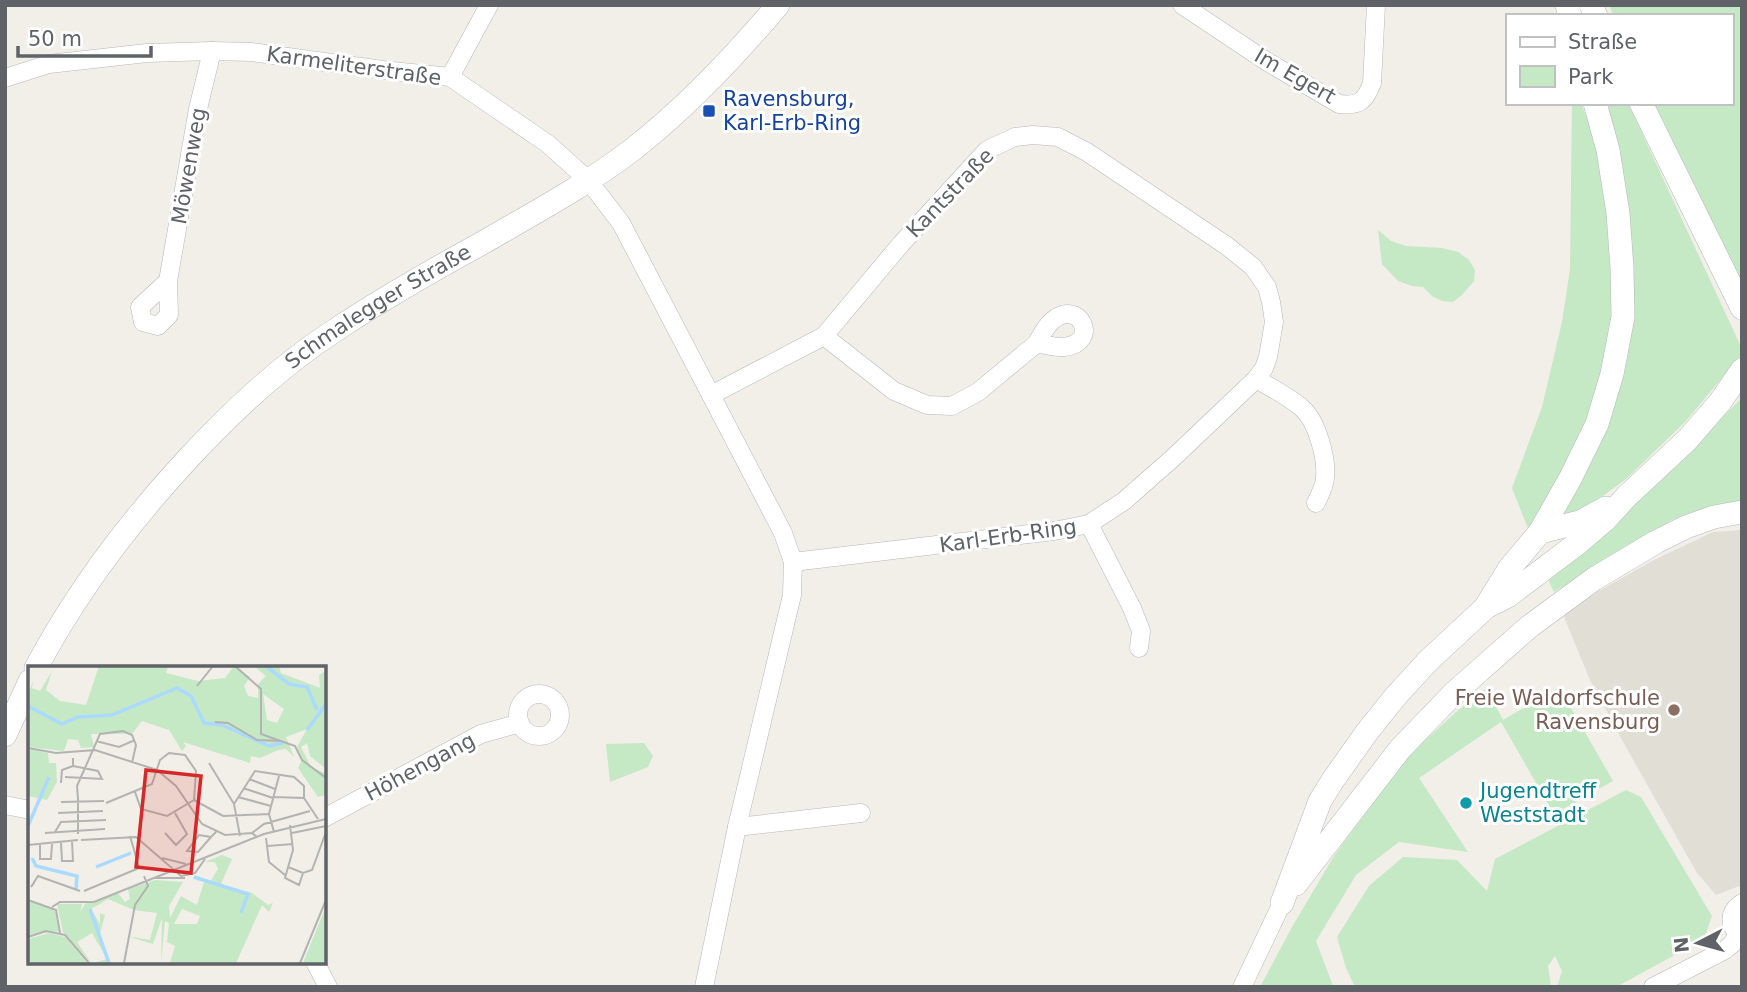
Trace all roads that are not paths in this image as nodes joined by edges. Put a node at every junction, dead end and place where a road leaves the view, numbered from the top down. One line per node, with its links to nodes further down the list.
1 (489, 5): 7 (street)
2 (778, 5): 10 (street, Schmalegger Straße)
3 (1182, 5): 4 (street, Im Egert)
4 (1376, 5)
5 (212, 51): 6 (street, Karmeliterstraße); 7 (street, Karmeliterstraße); 11 (street, Möwenweg)
6 (5, 78)
7 (450, 78): 10 (street, Karmeliterstraße)
8 (1596, 105): 22 (street)
9 (1642, 105): 12 (street)
10 (588, 180): 17 (street); 26 (street, Schmalegger Straße)
11 (168, 281)
12 (1742, 307)
13 (824, 336): 14 (street); 16 (street, Kantstraße); 17 (street, Kantstraße)
14 (1036, 344)
15 (1742, 370): 18 (street)
16 (1256, 379): 19 (street); 21 (street, Kantstraße)
17 (711, 395): 23 (street)
18 (1627, 496): 22 (street); 24 (street)
19 (1316, 503)
20 (1742, 512): 35 (street)
21 (1089, 524): 23 (street, Karl-Erb-Ring); 25 (street, Karl-Erb-Ring)
22 (1540, 532): 24 (street)
23 (793, 562): 34 (street)
24 (1485, 608): 35 (street)
25 (1139, 648)
26 (37, 666)
27 (28, 685): 29 (street)
28 (520, 723): 33 (street, Höhengang)
29 (5, 735)
30 (5, 805): 31 (street)
31 (28, 810)
32 (861, 813): 34 (street)
33 (326, 817)
34 (737, 827): 40 (street)
35 (1282, 903): 41 (street)
36 (1742, 903): 37 (street)
37 (1740, 935): 42 (street)
38 (316, 964): 39 (street)
39 (328, 987)
40 (705, 987)
41 (1242, 987)
42 (1653, 987)

